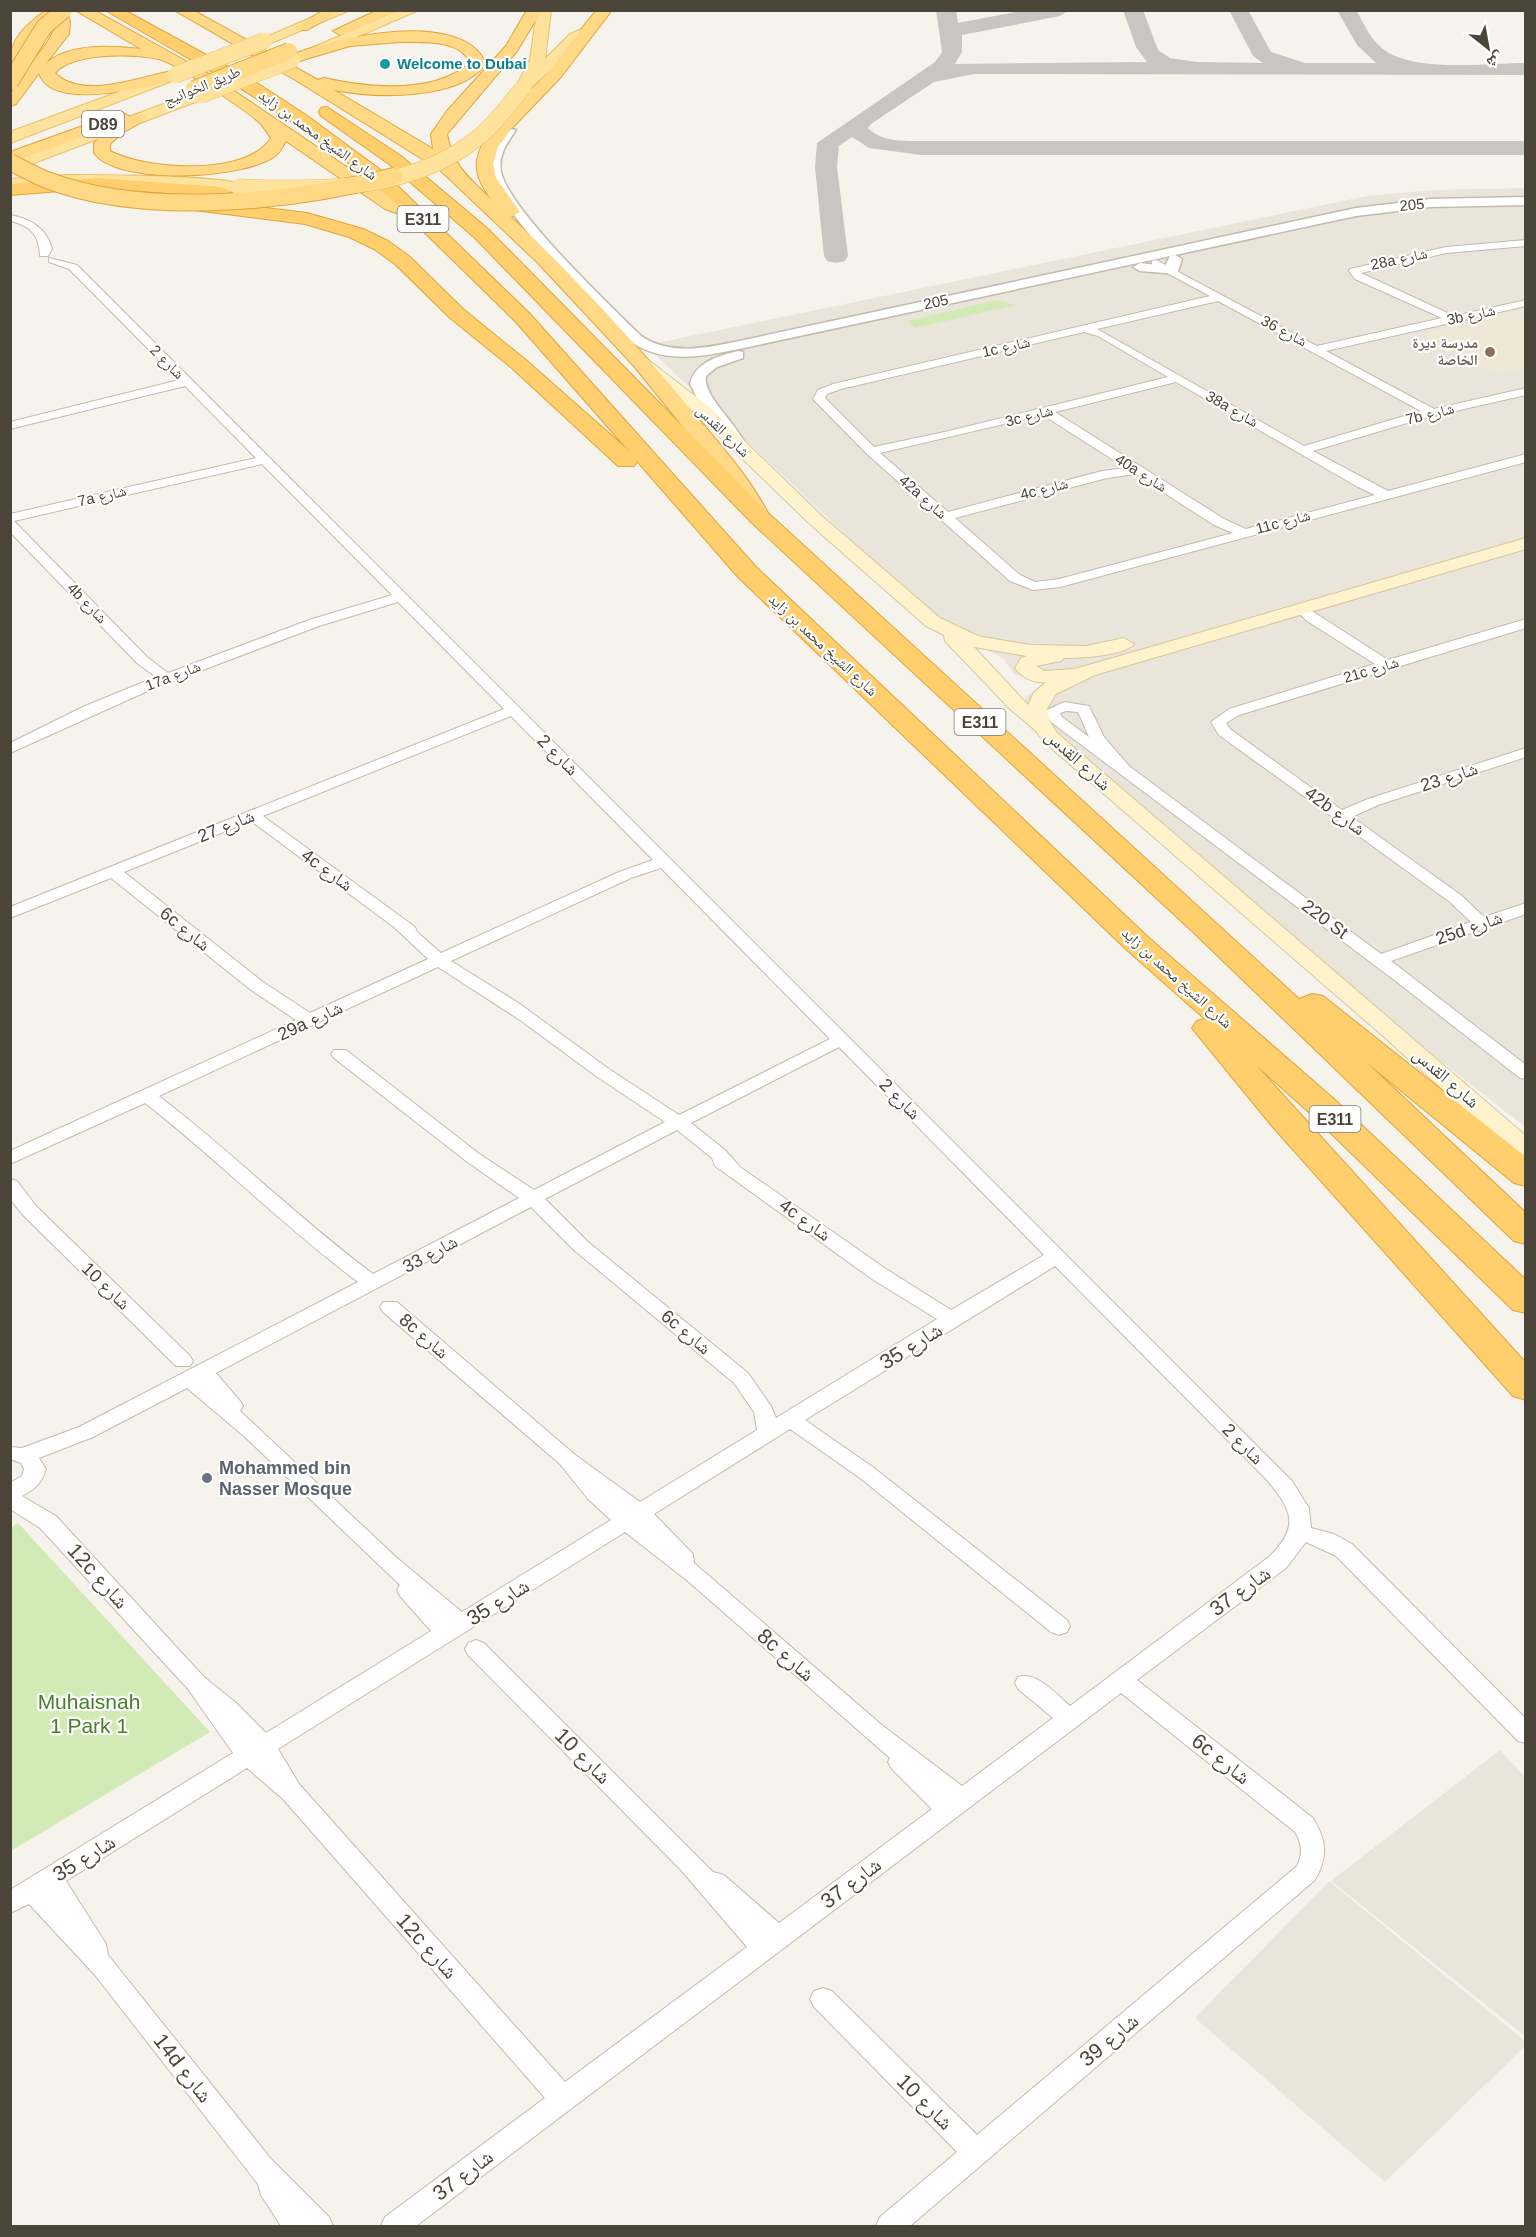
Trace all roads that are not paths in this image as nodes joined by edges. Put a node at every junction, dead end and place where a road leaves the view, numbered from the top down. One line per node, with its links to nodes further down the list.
1 (56, 10): 22 (highway); 27 (highway)
2 (64, 10): 25 (highway, bridge)
3 (82, 10): 24 (highway)
4 (112, 10): 41 (highway, شارع الشيخ محمد بن زايد / E311)
5 (189, 10): 17 (highway)
6 (336, 10): 16 (highway)
7 (343, 10): 16 (main road)
8 (364, 10): 20 (highway, طريق الخوانيج / D89)
9 (392, 10): 21 (highway, طريق الخوانيج / D89)
10 (412, 10): 21 (main road)
11 (535, 10): 34 (highway)
12 (544, 10): 26 (main road)
13 (605, 10): 18 (highway)
14 (21, 15): 19 (highway)
15 (175, 15): 17 (highway); 78 (highway, شارع الشيخ محمد بن زايد / E311)
16 (302, 27): 20 (main road)
17 (220, 30): 23 (highway)
18 (584, 32): 26 (main road); 28 (highway)
19 (10, 36)
20 (268, 43): 24 (highway, طريق الخوانيج / D89)
21 (292, 56): 23 (highway); 24 (highway, طريق الخوانيج / D89, bridge)
22 (10, 58)
23 (303, 78): 34 (highway)
24 (184, 80): 24 (highway); 29 (highway); 30 (main road); 31 (main road); 32 (highway, طريق الخوانيج / D89); 33 (highway, طريق الخوانيج / D89)
25 (10, 82)
26 (523, 88): 35 (main road, bridge)
27 (10, 101)
28 (521, 109): 47 (highway); 55 (street, 205)
29 (264, 117): 30 (highway); 41 (highway)
30 (141, 118): 33 (main road)
31 (10, 138)
32 (10, 147)
33 (10, 162): 38 (highway, bridge)
34 (455, 175): 47 (highway)
35 (394, 176): 36 (main road, bridge); 38 (highway, bridge)
36 (10, 184)
37 (10, 189): 58 (highway)
38 (102, 194): 58 (highway, bridge)
39 (1526, 201): 43 (street, 205)
40 (1526, 207): 49 (street, 205)
41 (419, 216): 74 (highway, شارع الشيخ محمد بن زايد / E311)
42 (10, 218): 45 (street)
43 (1221, 241): 48 (street); 55 (street, 205)
44 (1526, 243): 53 (street, 28a شارع)
45 (48, 257): 46 (street); 46 (street)
46 (69, 257): 60 (street, شارع 2)
47 (545, 259): 57 (highway)
48 (1156, 263): 49 (street, 205); 50 (street, 205)
49 (1173, 265): 50 (street); 51 (street, شارع 36)
50 (1140, 267): 55 (street, 205)
51 (1223, 298): 54 (street, 1c شارع); 56 (street, شارع 36)
52 (1526, 303): 53 (street, 3b شارع)
53 (1448, 320): 56 (street, 3b شارع)
54 (1094, 330): 59 (street, 38a شارع); 63 (street, 1c شارع)
55 (749, 347): 68 (street, 205)
56 (1320, 350): 64 (street, شارع 36)
57 (641, 362): 68 (main road, شارع القدس); 78 (highway)
58 (520, 365): 74 (highway)
59 (1180, 380): 65 (street, 3c شارع); 69 (street, 38a شارع)
60 (187, 381): 61 (street); 71 (street, شارع 2)
61 (153, 388): 66 (street); 67 (street)
62 (1526, 391): 64 (street, 7b شارع)
63 (822, 392): 70 (street, 42a شارع)
64 (1436, 411): 69 (street, 7b شارع)
65 (1043, 413): 70 (street, 3c شارع); 73 (street, 40a شارع)
66 (10, 415)
67 (10, 426)
68 (739, 447): 86 (main road, شارع القدس)
69 (1300, 448): 75 (street, 38a شارع)
70 (873, 453): 76 (street, 42a شارع)
71 (263, 458): 77 (street, 7a شارع); 84 (street, شارع 2)
72 (1526, 458): 75 (street, 11c شارع)
73 (1132, 467): 76 (street, 4c شارع); 81 (street, 40a شارع)
74 (679, 495): 108 (highway, شارع الشيخ محمد بن زايد / E311)
75 (1381, 495): 81 (street, 11c شارع)
76 (943, 515): 83 (street, 42a شارع)
77 (10, 518)
78 (759, 518): 107 (highway, شارع الشيخ محمد بن زايد / E311)
79 (10, 524): 91 (street, 4b شارع)
80 (1526, 530): 88 (main road, شارع القدس)
81 (1239, 534): 83 (street, 11c شارع)
82 (1526, 543): 85 (main road, شارع القدس)
83 (1041, 587)
84 (399, 594): 91 (street, 17a شارع); 92 (street, شارع 2)
85 (1301, 608): 89 (street); 90 (main road, شارع القدس)
86 (933, 622): 88 (main road, شارع القدس); 94 (main road)
87 (1526, 623): 89 (street, 21c شارع)
88 (1163, 634): 90 (main road)
89 (1386, 665): 93 (street, 21c شارع)
90 (1101, 666): 94 (main road, شارع القدس)
91 (166, 678): 96 (street, 17a شارع)
92 (516, 712): 101 (street, شارع 27); 102 (street, شارع 2)
93 (1218, 722): 100 (street, 42b شارع)
94 (1040, 726): 120 (main road, شارع القدس)
95 (10, 730): 96 (street)
96 (28, 739): 97 (street, 17a شارع)
97 (10, 749)
98 (1526, 752): 100 (street, شارع 23)
99 (1122, 767): 99 (street, 220 St); 109 (street, 220 St)
100 (1337, 812): 106 (street, 42b شارع)
101 (252, 815): 103 (street, شارع 27); 111 (street, 4c شارع)
102 (667, 864): 111 (street, 29a شارع); 115 (street, شارع 2)
103 (114, 872): 105 (street, شارع 27); 114 (street, 6c شارع)
104 (1526, 908): 106 (street, 25d شارع)
105 (10, 914)
106 (1489, 921): 110 (street, 25d شارع)
107 (1203, 925): 122 (highway); 127 (highway, شارع الشيخ محمد بن زايد / E311)
108 (1138, 944): 130 (highway, شارع الشيخ محمد بن زايد / E311); 134 (highway)
109 (1360, 946): 110 (street, 25d شارع); 112 (street, 220 St)
110 (1412, 948): 112 (street, 25d شارع); 113 (street, 25d شارع)
111 (446, 958): 114 (street, 29a شارع); 119 (street, 4c شارع)
112 (1378, 960): 113 (street, 220 St)
113 (1399, 975): 117 (street, 220 St)
114 (304, 1023): 118 (street, 29a شارع)
115 (844, 1043): 119 (street, شارع 33); 128 (street, شارع 2)
116 (340, 1054): 125 (street, 6c شارع)
117 (1526, 1074)
118 (153, 1093): 121 (street, 29a شارع); 129 (street)
119 (676, 1125): 125 (street, شارع 33); 132 (street, 4c شارع)
120 (1526, 1150)
121 (10, 1158)
122 (1526, 1175)
123 (10, 1185): 126 (street, شارع 10)
124 (10, 1199): 126 (street, شارع 10)
125 (528, 1202): 129 (street, شارع 33); 136 (street, 6c شارع)
126 (29, 1210): 133 (street, شارع 10)
127 (1526, 1233)
128 (1062, 1261): 132 (street, شارع 35); 142 (street, شارع 2)
129 (367, 1286): 133 (street, شارع 33)
130 (1526, 1301)
131 (390, 1307): 140 (street, 8c شارع)
132 (947, 1324): 135 (street, شارع 35)
133 (191, 1371): 137 (street, شارع 33); 144 (street, شارع 10)
134 (1526, 1387)
135 (797, 1416): 136 (street, شارع 35); 143 (street)
136 (768, 1434): 140 (street, شارع 35)
137 (25, 1464): 138 (street, شارع 33); 141 (street, 12c شارع)
138 (10, 1492)
139 (10, 1498): 141 (street, 12c شارع)
140 (633, 1518): 144 (street, شارع 35); 151 (street, 8c شارع)
141 (48, 1522): 150 (street, 12c شارع)
142 (1302, 1533): 146 (street, شارع 37); 149 (street)
143 (1059, 1626)
144 (454, 1629): 150 (street, شارع 35)
145 (476, 1650): 155 (street, شارع 10)
146 (1120, 1679): 148 (street, شارع 37); 152 (street, 6c شارع)
147 (1026, 1683): 148 (street)
148 (1069, 1718): 151 (street, شارع 37)
149 (1526, 1734)
150 (256, 1751): 153 (street, شارع 35); 157 (street, 12c شارع)
151 (956, 1805): 155 (street, شارع 37)
152 (1314, 1846): 158 (street, شارع 39)
153 (42, 1884): 154 (street, شارع 35); 159 (street, 14d شارع)
154 (10, 1903)
155 (771, 1943): 157 (street, شارع 37)
156 (824, 1999): 158 (street, شارع 10)
157 (563, 2099): 162 (street, شارع 37)
158 (976, 2153): 163 (street, شارع 39)
159 (261, 2168): 160 (street, 14d شارع); 161 (street, 14d شارع)
160 (296, 2226)
161 (319, 2226)
162 (395, 2226)
163 (890, 2226)

